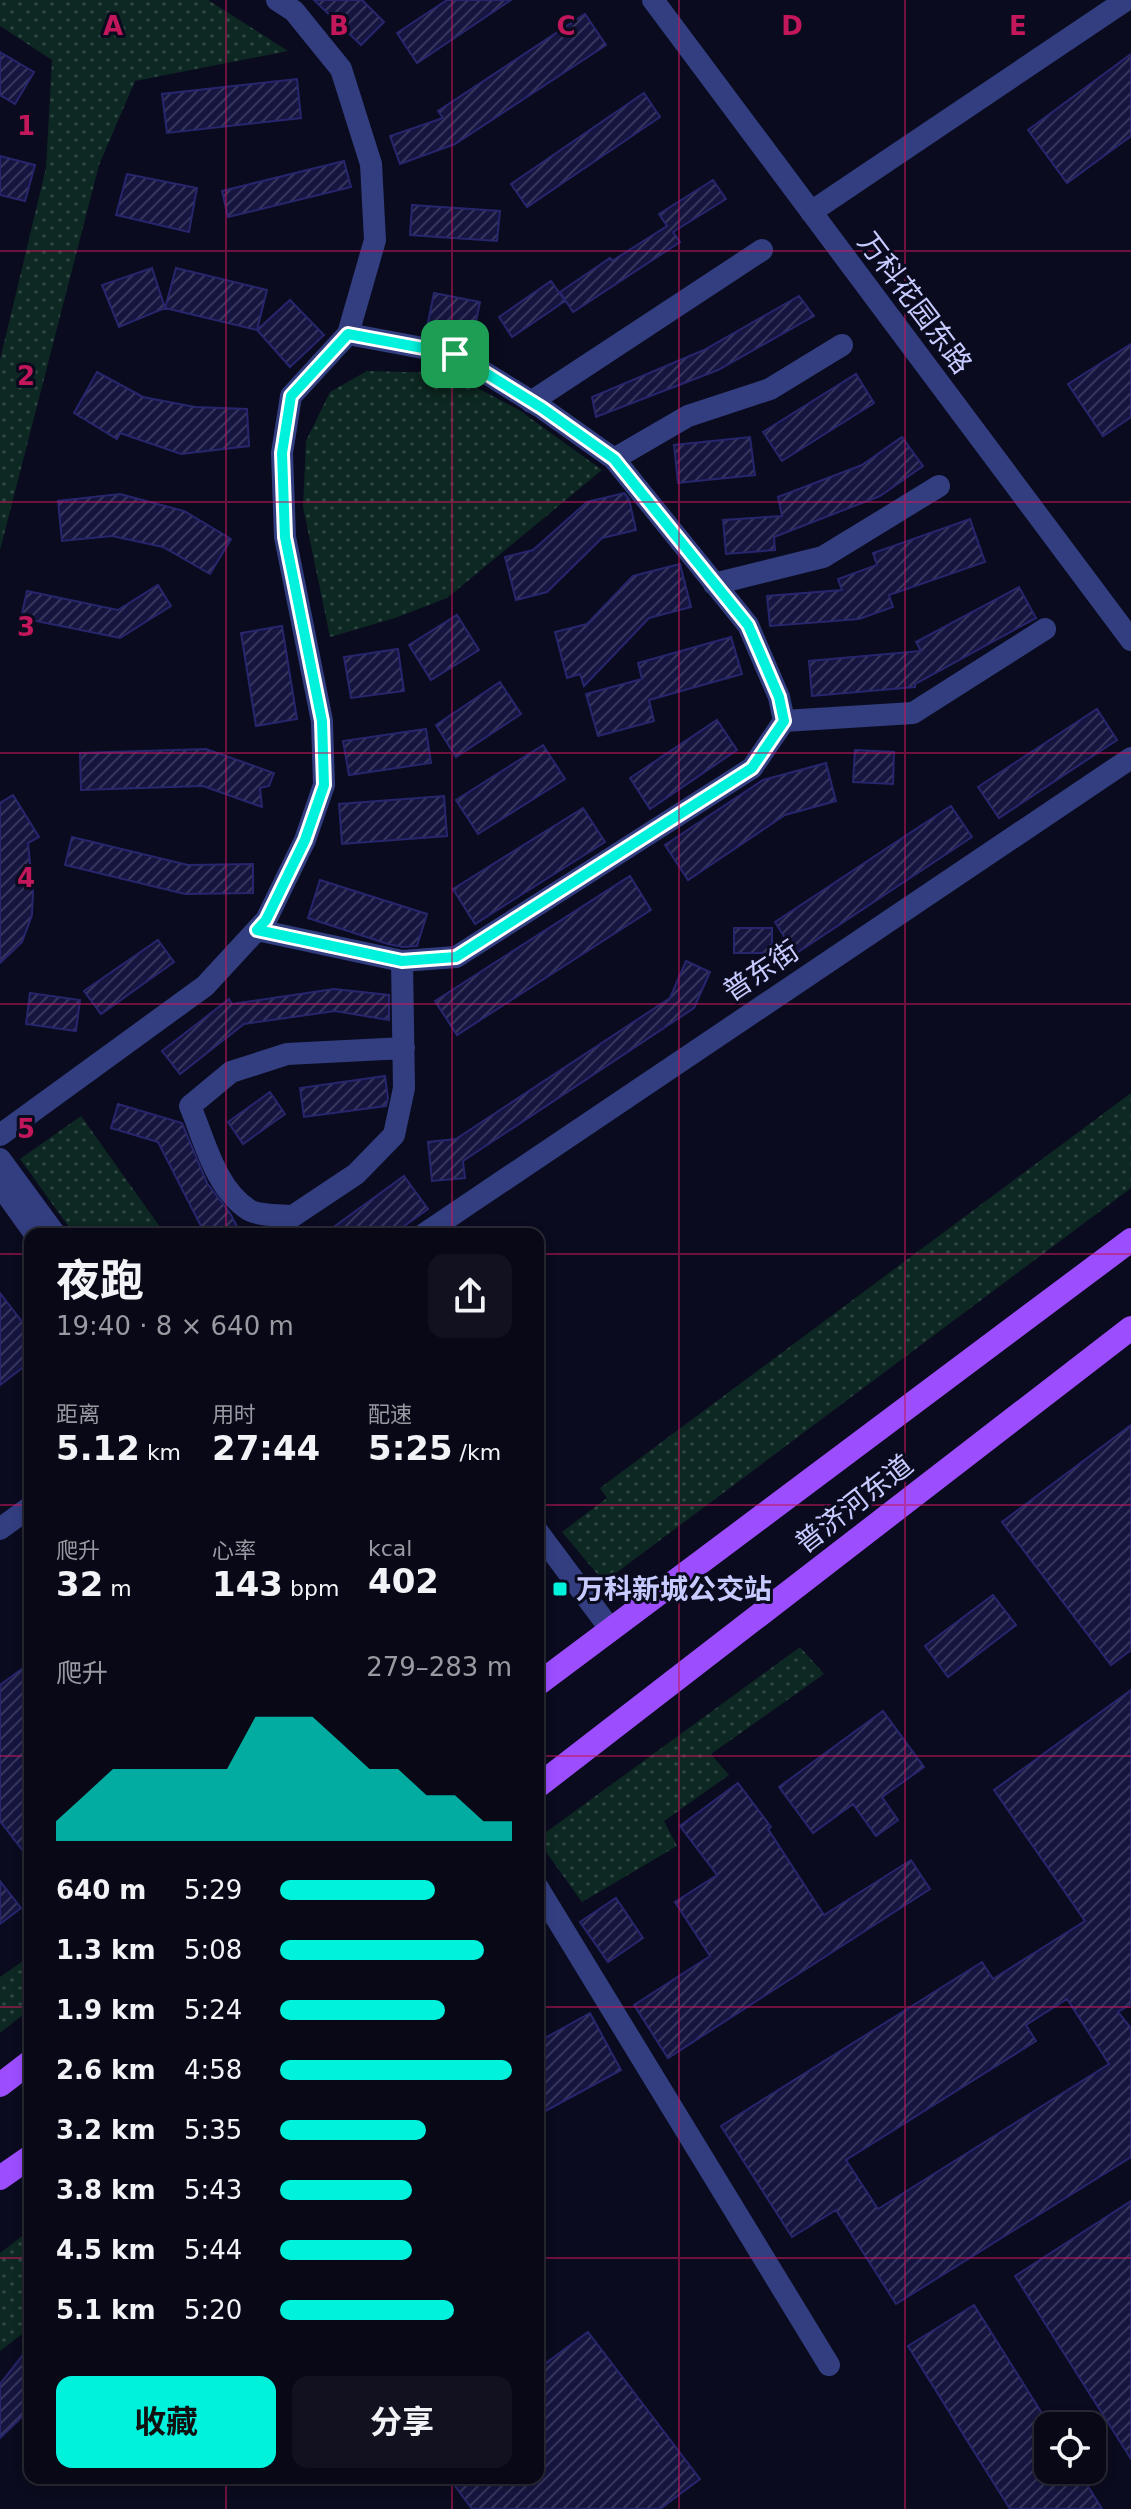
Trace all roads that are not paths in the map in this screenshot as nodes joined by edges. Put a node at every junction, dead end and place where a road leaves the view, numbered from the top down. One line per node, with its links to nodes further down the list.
1 (277, 0): 6 (street)
2 (653, 0): 4 (street, 万科花园东路)
3 (1126, 0): 4 (street)
4 (811, 212): 13 (street, 万科花园东路)
5 (762, 250): 8 (street)
6 (348, 334): 8 (street); 16 (street)
7 (842, 345): 9 (street)
8 (531, 402): 9 (street)
9 (614, 459): 11 (street)
10 (939, 486): 11 (street)
11 (714, 584): 14 (street)
12 (1045, 629): 14 (street)
13 (1131, 640)
14 (784, 721): 17 (street)
15 (1131, 758): 24 (street, 普东街)
16 (257, 930): 17 (street); 19 (street)
17 (402, 961): 18 (street)
18 (404, 1048): 18 (street)
19 (0, 1135)
20 (0, 1159): 23 (street)
21 (0, 1185): 22 (street)
22 (31, 1228)
23 (51, 1228)
24 (433, 1228)
25 (1131, 1240): 30 (main road, 普济河东道)
26 (1131, 1328): 32 (main road, 普济河东道)
27 (24, 1511): 28 (street)
28 (0, 1529)
29 (544, 1540): 30 (street)
30 (611, 1630): 31 (main road, 普济河东道)
31 (544, 1680)
32 (544, 1781)
33 (544, 1898): 38 (street)
34 (24, 2067): 35 (main road)
35 (0, 2085)
36 (24, 2161): 37 (main road)
37 (0, 2178)
38 (829, 2365)

